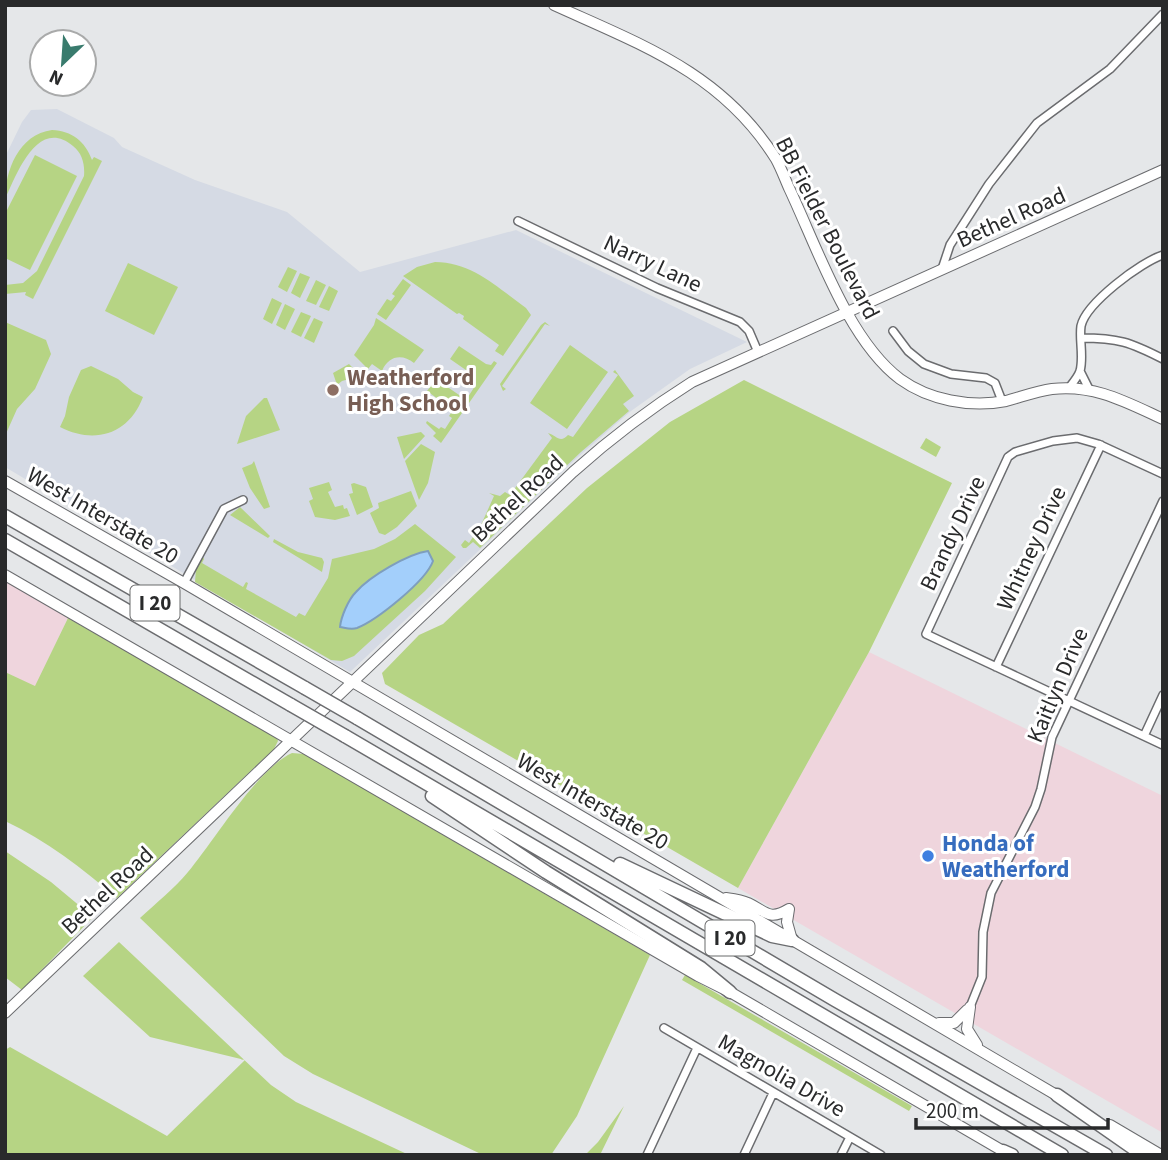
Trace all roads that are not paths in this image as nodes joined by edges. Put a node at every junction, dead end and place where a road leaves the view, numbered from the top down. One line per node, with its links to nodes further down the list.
1 (554, 5): 7 (main road, BB Fielder Boulevard)
2 (1163, 14): 6 (street)
3 (1163, 170): 6 (main road, Bethel Road)
4 (518, 221): 10 (street, Narry Lane)
5 (1163, 255): 9 (street)
6 (942, 269): 7 (main road, Bethel Road)
7 (846, 312): 10 (main road, Bethel Road); 15 (main road, BB Fielder Boulevard)
8 (893, 331): 15 (street)
9 (1081, 338): 11 (street); 12 (street)
10 (758, 352): 27 (main road, Bethel Road)
11 (1163, 359)
12 (1080, 371): 13 (street); 14 (street)
13 (1068, 390): 14 (main road, BB Fielder Boulevard); 15 (main road, BB Fielder Boulevard)
14 (1090, 391): 16 (main road, BB Fielder Boulevard)
15 (1002, 401)
16 (1163, 419)
17 (1101, 445): 18 (street); 26 (street, Whitney Drive); 26 (street, Brandy Drive)
18 (1163, 474)
19 (5, 481): 25 (main road, West Interstate 20)
20 (243, 500): 25 (street)
21 (1163, 501): 29 (street, Kaitlyn Drive)
22 (5, 516): 34 (highway, I 20, bridge)
23 (5, 540): 33 (highway, I 20, bridge)
24 (5, 575): 31 (main road)
25 (184, 583): 27 (main road, West Interstate 20)
26 (996, 667): 29 (street)
27 (351, 682): 31 (main road, Bethel Road); 35 (main road, West Interstate 20)
28 (1163, 695): 30 (street)
29 (1069, 701): 30 (street); 38 (street, Kaitlyn Drive)
30 (1144, 736): 32 (street)
31 (292, 741): 37 (main road); 39 (main road, Bethel Road)
32 (1163, 745)
33 (409, 774): 37 (highway); 52 (highway, I 20)
34 (565, 841): 36 (highway); 53 (highway, I 20)
35 (718, 897): 36 (main road, West Interstate 20); 36 (main road)
36 (792, 940): 40 (main road, West Interstate 20)
37 (730, 992): 47 (main road)
38 (970, 1007): 40 (main road); 43 (main road, Kaitlyn Drive)
39 (5, 1013)
40 (926, 1019): 43 (main road, West Interstate 20)
41 (664, 1028): 42 (street, Magnolia Drive)
42 (697, 1048): 44 (street, Magnolia Drive); 48 (street)
43 (988, 1055): 45 (main road, West Interstate 20)
44 (773, 1093): 46 (street, Magnolia Drive); 49 (street)
45 (1057, 1095): 54 (highway); 55 (main road, West Interstate 20)
46 (850, 1137): 50 (street); 51 (street, Magnolia Drive)
47 (1008, 1154)
48 (647, 1155)
49 (744, 1155)
50 (841, 1155)
51 (881, 1155)
52 (1062, 1155)
53 (1106, 1155)
54 (1143, 1155)
55 (1161, 1155)

